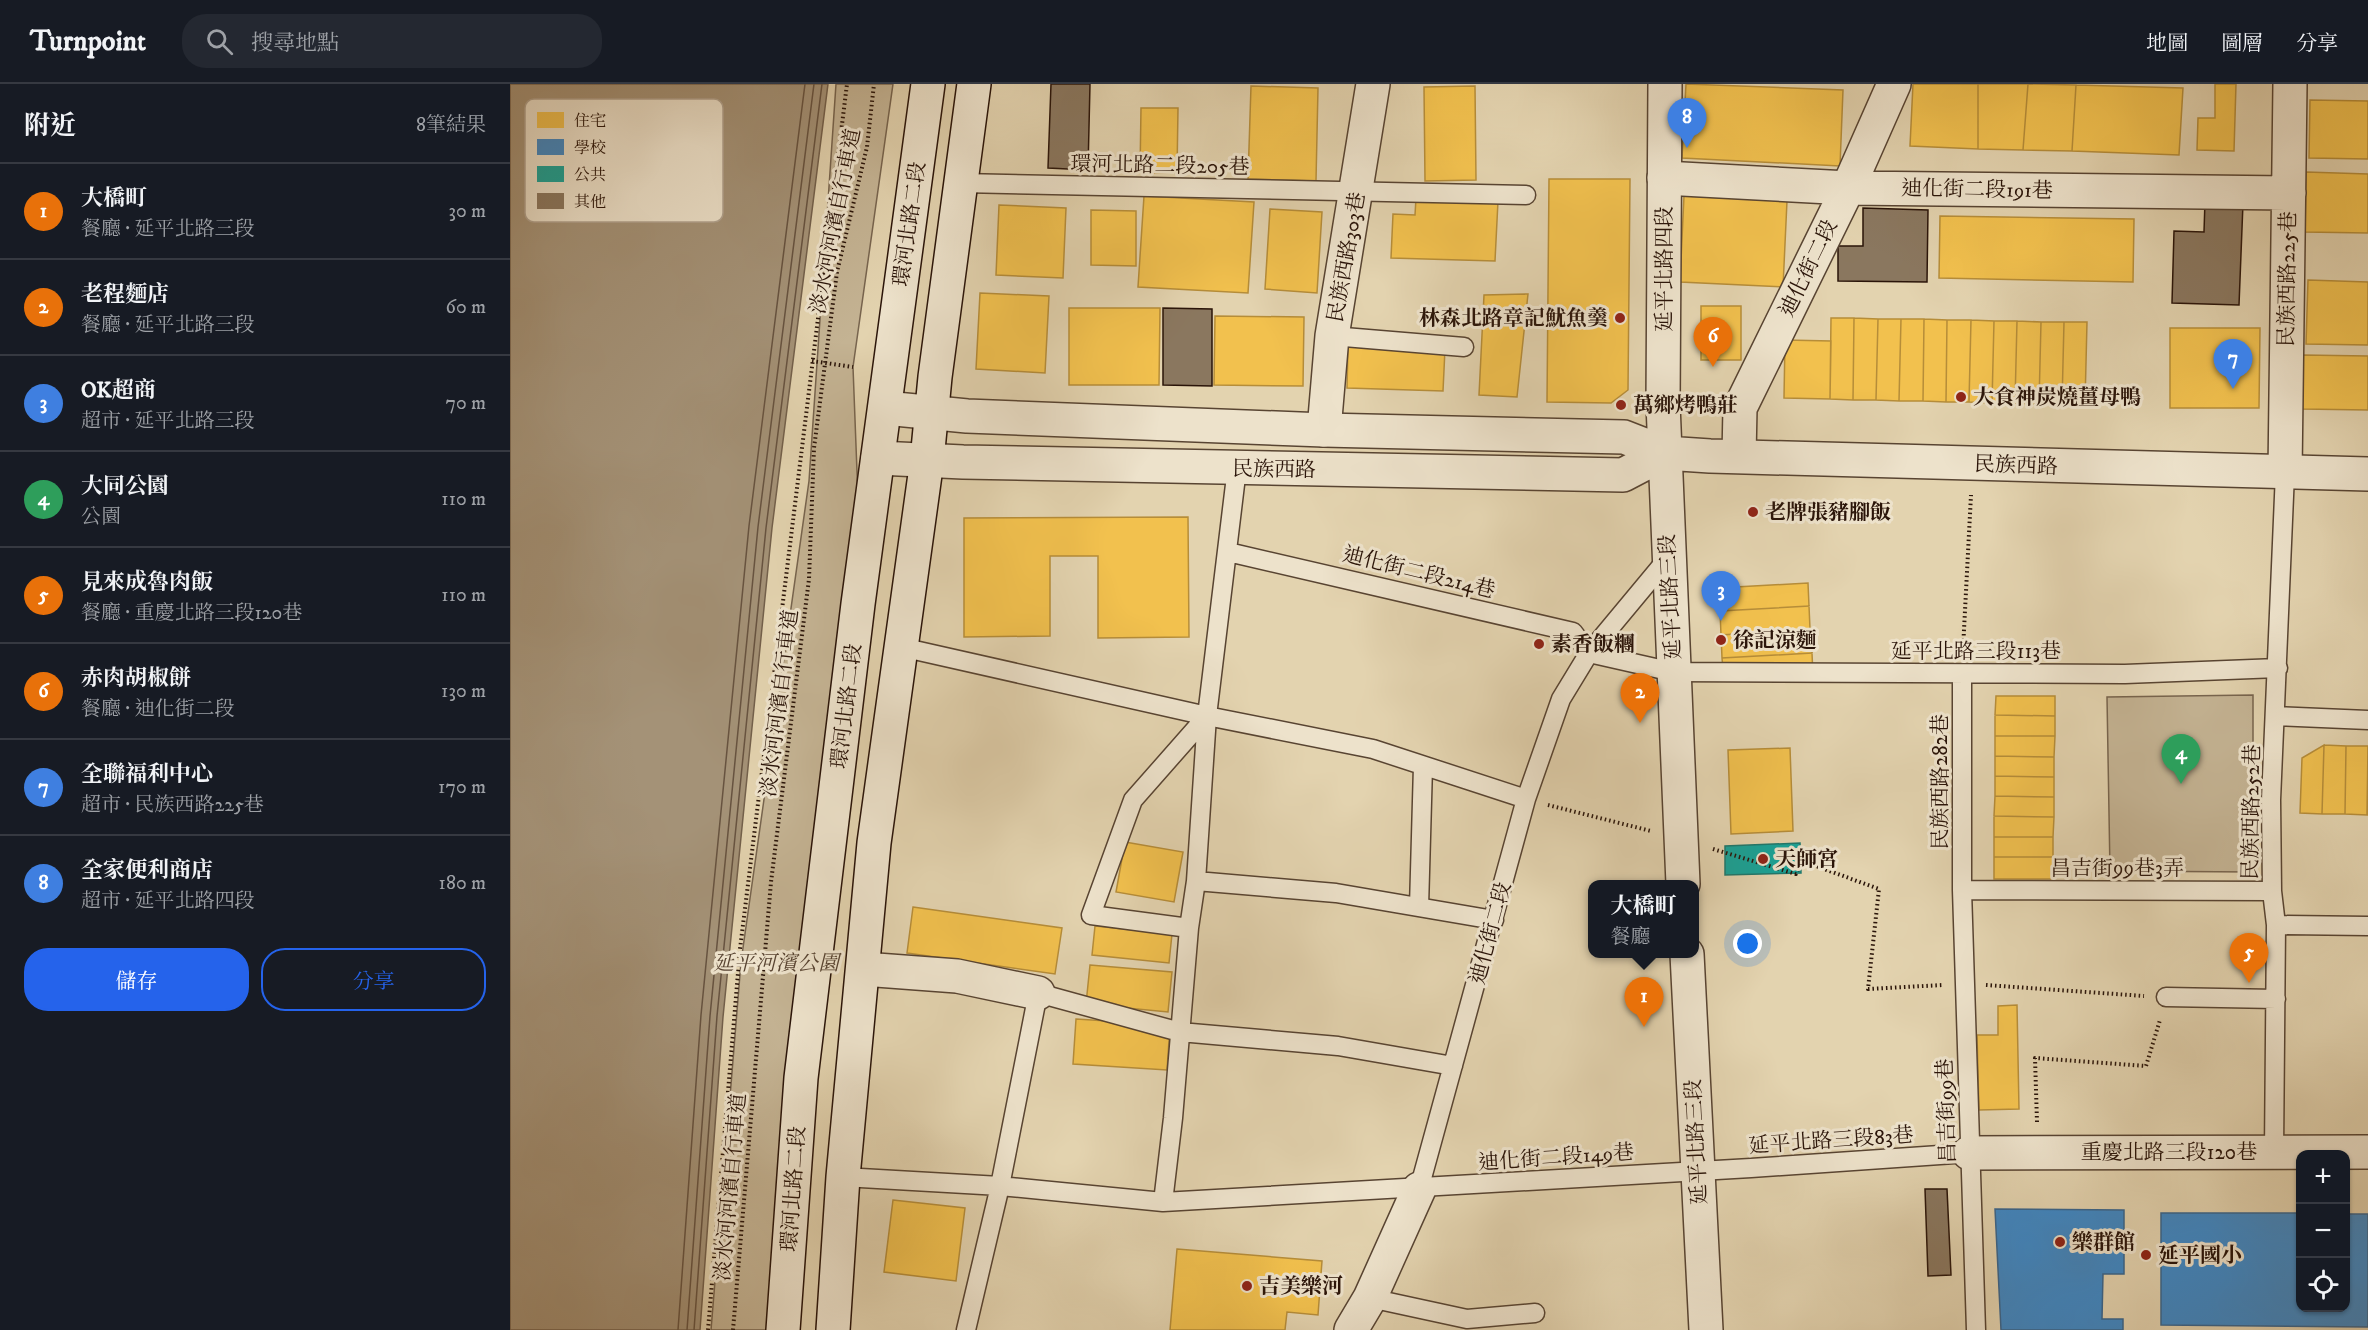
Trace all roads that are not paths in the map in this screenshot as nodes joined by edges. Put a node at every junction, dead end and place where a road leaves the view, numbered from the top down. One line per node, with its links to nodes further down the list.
1 (928, 84): 15 (street, 環河北路二段)
2 (974, 84): 8 (street)
3 (1373, 84): 11 (street, 民族西路303巷)
4 (1665, 84): 7 (street, 延平北路四段)
5 (1894, 84): 9 (street, 迪化街二段)
6 (2290, 84): 10 (street, 民族西路225巷)
7 (1665, 178): 9 (street, 迪化街二段191巷); 18 (street, 延平北路四段)
8 (961, 183): 11 (lane, 環河北路二段205巷); 16 (street)
9 (1848, 188): 10 (street, 迪化街二段191巷); 19 (street, 迪化街二段)
10 (2289, 192): 23 (street, 民族西路225巷)
11 (1357, 193): 12 (lane, 環河北路二段205巷); 13 (street, 民族西路303巷)
12 (1526, 195)
13 (1332, 336): 14 (lane); 17 (street, 民族西路303巷)
14 (1464, 347)
15 (885, 408): 16 (street, 民族西路); 20 (street, 環河北路二段)
16 (932, 413): 17 (street, 民族西路); 21 (street)
17 (1324, 430): 18 (street, 民族西路)
18 (1665, 453): 19 (street, 民族西路); 22 (street, 民族西路); 26 (street, 延平北路三段)
19 (1739, 456): 23 (street, 民族西路)
20 (878, 458): 21 (street, 民族西路); 63 (street, 環河北路二段)
21 (927, 460): 22 (street, 民族西路); 27 (street)
22 (1237, 468): 25 (lane)
23 (2285, 473): 24 (street, 民族西路); 29 (lane, 民族西路252巷)
24 (2368, 474)
25 (1228, 552): 28 (lane, 迪化街二段214巷); 32 (lane)
26 (1668, 558): 28 (lane, 迪化街二段); 30 (street, 延平北路三段)
27 (901, 647): 32 (lane); 47 (street)
28 (1589, 653): 30 (lane, 延平北路三段113巷); 36 (lane, 迪化街二段)
29 (2278, 668): 31 (lane, 延平北路三段113巷); 33 (lane, 民族西路252巷)
30 (1673, 672): 31 (lane, 延平北路三段113巷); 37 (street, 延平北路三段)
31 (1962, 674): 39 (lane, 民族西路282巷)
32 (1207, 716): 35 (lane); 38 (lane); 45 (lane)
33 (2276, 716): 34 (lane); 40 (lane, 民族西路252巷)
34 (2368, 720)
35 (1424, 766): 36 (lane); 41 (lane)
36 (1526, 799): 42 (lane, 迪化街二段)
37 (1683, 880)
38 (1196, 881): 41 (lane); 45 (lane)
39 (1962, 890): 40 (lane, 昌吉街99巷3弄); 55 (lane, 昌吉街99巷)
40 (2272, 891): 43 (lane, 民族西路252巷)
41 (1419, 907): 42 (lane)
42 (1494, 921): 52 (lane, 迪化街二段)
43 (2276, 925): 44 (lane); 50 (lane, 民族西路252巷)
44 (2368, 926)
45 (1189, 928): 51 (lane)
46 (1687, 958): 56 (street, 延平北路三段)
47 (863, 969): 48 (street); 57 (street)
48 (1038, 993): 51 (lane); 58 (lane)
49 (2166, 997): 50 (lane)
50 (2276, 999): 53 (lane, 民族西路252巷)
51 (1180, 1032): 52 (lane); 60 (lane)
52 (1454, 1066): 59 (lane, 迪化街二段)
53 (2274, 1152): 54 (street, 重慶北路三段120巷); 55 (street, 重慶北路三段120巷)
54 (2368, 1152)
55 (1969, 1153): 56 (lane, 延平北路三段83巷); 68 (lane, 昌吉街99巷)
56 (1697, 1170): 59 (lane, 迪化街二段149巷); 67 (street, 延平北路三段)
57 (843, 1177): 58 (lane, 迪化街二段149巷); 64 (street)
58 (1000, 1186): 60 (lane, 迪化街二段149巷); 65 (lane)
59 (1419, 1188): 60 (lane, 迪化街二段149巷); 61 (street, 迪化街二段)
60 (1163, 1202)
61 (1371, 1298): 62 (lane); 66 (street, 迪化街二段)
62 (1535, 1313)
63 (783, 1330)
64 (833, 1330)
65 (966, 1330)
66 (1351, 1330)
67 (1706, 1330)
68 (1976, 1330)

